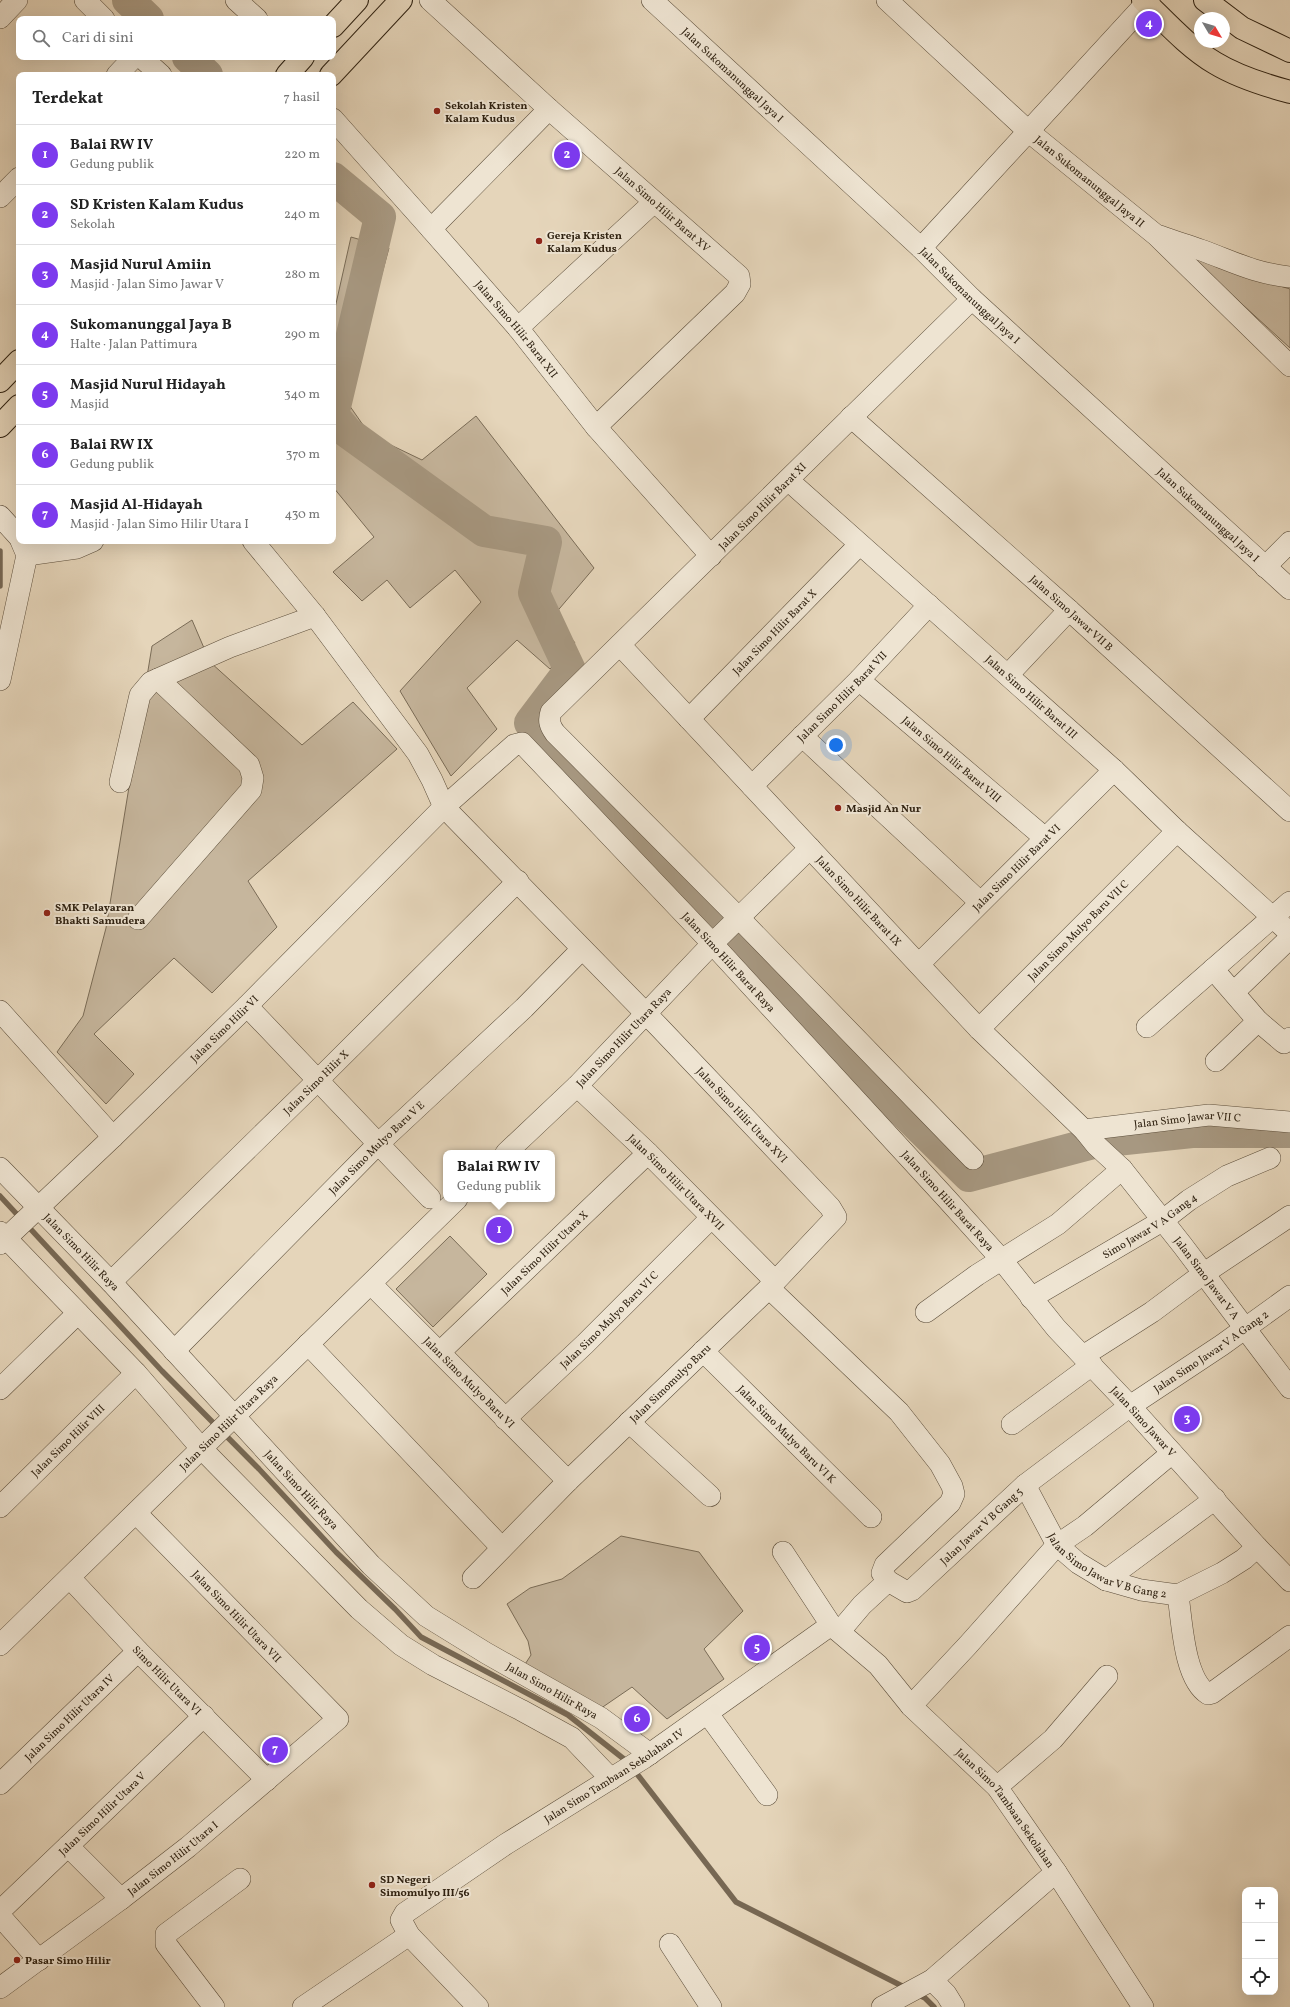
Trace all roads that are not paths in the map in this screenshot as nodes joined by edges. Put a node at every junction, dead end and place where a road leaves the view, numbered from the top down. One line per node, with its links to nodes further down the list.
1 (17, 0): 13 (street)
2 (85, 0): 11 (street)
3 (236, 0): 12 (street)
4 (357, 0): 14 (main road)
5 (401, 0): 22 (main road)
6 (430, 0): 24 (street, Jalan Simo Hilir Barat XV)
7 (652, 0): 32 (street, Jalan Sukomanunggal Jaya I)
8 (887, 0): 26 (street, Jalan Sukomanunggal Jaya II)
9 (1205, 0): 15 (main road)
10 (1146, 1): 23 (main road); 26 (street)
11 (101, 16)
12 (254, 16)
13 (0, 18)
14 (336, 23)
15 (1290, 51)
16 (131, 60): 19 (street)
17 (144, 60): 20 (street)
18 (300, 60): 21 (main road)
19 (120, 72)
20 (158, 72)
21 (290, 72)
22 (334, 72)
23 (1290, 92)
24 (549, 110): 29 (street, Jalan Simo Hilir Barat XV); 30 (street)
25 (336, 122): 30 (street, Jalan Simo Hilir Barat XII)
26 (1028, 131): 31 (street, Jalan Sukomanunggal Jaya II); 32 (street)
27 (16, 181): 28 (street)
28 (0, 198)
29 (654, 202): 35 (street); 42 (street, Jalan Simo Hilir Barat XV)
30 (431, 229): 35 (street, Jalan Simo Hilir Barat XII)
31 (1156, 235): 33 (street); 37 (street, Jalan Sukomanunggal Jaya II)
32 (921, 248): 34 (street, Jalan Sukomanunggal Jaya I)
33 (1290, 277)
34 (972, 299): 40 (street, Jalan Simo Hilir Barat XI); 52 (street, Jalan Sukomanunggal Jaya I)
35 (518, 328): 42 (street, Jalan Simo Hilir Barat XII)
36 (16, 364): 38 (main road)
37 (1290, 366)
38 (0, 381)
39 (16, 409): 41 (main road)
40 (851, 417): 43 (street, Jalan Simo Hilir Barat XI); 55 (street, Jalan Simo Jawar VII B)
41 (0, 426)
42 (596, 427): 51 (street, Jalan Simo Hilir Barat XII)
43 (788, 480): 50 (street, Jalan Simo Hilir Barat III); 51 (street, Jalan Simo Hilir Barat XI)
44 (0, 516): 45 (street)
45 (16, 536)
46 (1290, 542): 52 (street)
47 (22, 544): 48 (street); 60 (street)
48 (86, 544)
49 (255, 544): 56 (street)
50 (859, 545): 54 (street, Jalan Simo Hilir Barat III); 62 (street, Jalan Simo Hilir Barat X)
51 (711, 556): 57 (street, Jalan Simo Hilir Barat XI)
52 (1265, 567): 53 (street, Jalan Sukomanunggal Jaya I)
53 (1290, 589)
54 (929, 605): 58 (street, Jalan Simo Hilir Barat III); 61 (street, Jalan Simo Hilir Barat VII)
55 (1069, 610): 58 (street); 68 (street, Jalan Simo Jawar VII B)
56 (315, 616): 59 (street); 67 (street)
57 (620, 645): 62 (street, Jalan Simo Hilir Barat IX); 77 (street, Jalan Simo Hilir Barat XI)
58 (1008, 675): 64 (street, Jalan Simo Hilir Barat III)
59 (158, 679): 65 (street); 76 (street)
60 (0, 680)
61 (859, 680): 63 (street, Jalan Simo Hilir Barat VII); 70 (street, Jalan Simo Hilir Barat VIII)
62 (689, 719): 66 (street, Jalan Simo Hilir Barat IX)
63 (802, 736): 66 (street, Jalan Simo Hilir Barat VII); 73 (street)
64 (1114, 770): 69 (street, Jalan Simo Hilir Barat III); 70 (street, Jalan Simo Hilir Barat VI)
65 (120, 782)
66 (752, 786): 71 (street, Jalan Simo Hilir Barat IX)
67 (444, 807): 72 (street); 80 (street, Jalan Simo Hilir Barat Raya); 85 (street, Jalan Simo Hilir VI)
68 (1290, 811)
69 (1177, 831): 75 (street, Jalan Simo Hilir Barat III); 90 (street, Jalan Simo Mulyo Baru VII C)
70 (1045, 838): 73 (street, Jalan Simo Hilir Barat VI)
71 (810, 848): 77 (street, Jalan Simo Hilir Utara Raya); 82 (street, Jalan Simo Hilir Barat IX)
72 (518, 881): 81 (street); 93 (street, Jalan Simo Hilir X)
73 (980, 902): 82 (street, Jalan Simo Hilir Barat VI)
74 (1290, 902): 75 (street)
75 (1272, 918): 78 (street); 83 (street)
76 (138, 919)
77 (736, 921): 80 (street, Jalan Simo Hilir Utara Raya); 102 (street)
78 (1290, 933)
79 (1290, 938): 84 (street)
80 (716, 942): 87 (street, Jalan Simo Hilir Utara Raya); 113 (street, Jalan Simo Hilir Barat Raya)
81 (582, 949): 87 (street); 98 (street, Jalan Simo Mulyo Baru V E)
82 (919, 964): 90 (street, Jalan Simo Hilir Barat IX)
83 (1213, 969): 84 (street); 89 (street)
84 (1234, 992): 88 (street)
85 (247, 1006): 93 (street); 96 (street, Jalan Simo Hilir VI)
86 (0, 1011): 96 (street)
87 (646, 1015): 94 (street, Jalan Simo Hilir Utara Raya); 109 (street, Jalan Simo Hilir Utara XVI)
88 (1258, 1021): 91 (street); 92 (street)
89 (1147, 1027)
90 (979, 1029): 97 (street, Jalan Simo Hilir Barat IX)
91 (1287, 1040)
92 (1216, 1061)
93 (317, 1081): 98 (street); 115 (street, Jalan Simo Hilir X)
94 (577, 1086): 99 (street, Jalan Simo Hilir Utara Raya); 100 (street, Jalan Simo Hilir Utara XVII)
95 (1290, 1122): 97 (street, Jalan Simo Jawar VII C)
96 (113, 1137): 107 (street, Jalan Simo Hilir VI)
97 (1093, 1140): 104 (street, Jalan Simo Jawar V A)
98 (377, 1145): 105 (street); 124 (street, Jalan Simo Mulyo Baru V E)
99 (509, 1150)
100 (648, 1153): 110 (street, Jalan Simo Hilir Utara XVII); 126 (street, Jalan Simo Hilir Utara X)
101 (1270, 1158): 111 (street, Simo Jawar V A Gang 4)
102 (973, 1160)
103 (0, 1168): 107 (street, Jalan Simo Hilir Raya)
104 (1122, 1169): 111 (street, Jalan Simo Jawar V A); 113 (street)
105 (430, 1198)
106 (454, 1202): 116 (street, Jalan Simo Hilir Utara Raya)
107 (33, 1211): 112 (street, Jalan Simo Hilir VI); 115 (street, Jalan Simo Hilir Raya)
108 (1290, 1216): 114 (street)
109 (836, 1217): 117 (street, Jalan Simomulyo Baru)
110 (711, 1218): 117 (street, Jalan Simo Hilir Utara XVII); 132 (street, Jalan Simo Mulyo Baru VI C)
111 (1162, 1220): 114 (street, Jalan Simo Jawar V A); 119 (street, Simo Jawar V A Gang 4)
112 (5, 1236): 121 (street, Jalan Simo Hilir Raya)
113 (1001, 1260): 119 (street, Jalan Simo Jawar V); 120 (street)
114 (1203, 1274): 122 (street, Jalan Simo Jawar V A); 127 (street)
115 (111, 1282): 124 (street, Jalan Simo Hilir Raya)
116 (371, 1284): 123 (street, Jalan Simo Hilir Utara Raya); 126 (street, Jalan Simo Mulyo Baru VI)
117 (772, 1284): 125 (street, Jalan Simomulyo Baru); 152 (street, Jalan Simo Hilir Utara XVII)
118 (1290, 1296): 122 (street, Jalan Simo Jawar V A Gang 2)
119 (1032, 1298): 127 (street, Jalan Simo Jawar V)
120 (926, 1312)
121 (78, 1313): 128 (street, Jalan Simo Hilir Raya); 130 (street)
122 (1244, 1329): 129 (street, Jalan Simo Jawar V A); 131 (street, Jalan Simo Jawar V A Gang 2)
123 (308, 1344): 135 (street, Jalan Simo Hilir Utara Raya); 146 (street)
124 (174, 1351): 135 (street, Jalan Simo Hilir Raya)
125 (703, 1351): 133 (street, Jalan Simomulyo Baru); 143 (street, Jalan Simo Mulyo Baru VI K)
126 (440, 1352): 132 (street, Jalan Simo Mulyo Baru VI)
127 (1088, 1361): 131 (street, Jalan Simo Jawar V); 134 (street)
128 (136, 1373): 135 (street, Jalan Simo Hilir Raya); 141 (street, Jalan Simo Hilir VIII)
129 (1290, 1388)
130 (0, 1389)
131 (1130, 1406): 136 (street, Jalan Simo Jawar V); 138 (street, Jalan Jawar V B Gang 5)
132 (505, 1419): 137 (street, Jalan Simo Mulyo Baru VI)
133 (629, 1422): 137 (street, Jalan Simomulyo Baru); 139 (street)
134 (1012, 1424)
135 (218, 1432): 142 (street, Jalan Simo Hilir Utara Raya); 163 (street, Jalan Simo Hilir Raya); 164 (street, Jalan Simo Hilir Raya)
136 (1172, 1453): 140 (street, Jalan Simo Jawar V); 144 (street)
137 (568, 1481): 146 (street, Jalan Simomulyo Baru)
138 (1025, 1485): 144 (street, Jalan Simo Jawar V B Gang 2); 152 (street, Jalan Jawar V B Gang 5)
139 (710, 1496)
140 (1215, 1499): 145 (street, Jalan Simo Jawar V); 150 (street)
141 (0, 1507)
142 (136, 1513): 148 (street, Jalan Simo Hilir Utara Raya); 162 (street, Jalan Simo Hilir Utara VII)
143 (870, 1517)
144 (1057, 1545): 150 (street, Jalan Simo Jawar V B Gang 2); 159 (street)
145 (1257, 1547): 151 (street, Jalan Simo Jawar V); 153 (street, Jalan Simo Jawar V B Gang 2)
146 (502, 1548): 149 (street, Jalan Simomulyo Baru)
147 (783, 1552): 154 (street, Jalan Simo Tambaan Sekolahan)
148 (70, 1578): 156 (street, Jalan Simo Hilir Utara Raya); 157 (street, Simo Hilir Utara VI)
149 (473, 1578)
150 (1106, 1580): 153 (street, Jalan Simo Jawar V B Gang 2)
151 (1290, 1580)
152 (888, 1582): 154 (street)
153 (1178, 1595): 155 (street)
154 (836, 1628): 159 (street, Jalan Simo Tambaan Sekolahan); 160 (street, Jalan Simo Tambaan Sekolahan IV)
155 (1290, 1636)
156 (0, 1645)
157 (138, 1651): 161 (street, Simo Hilir Utara VI); 166 (street, Jalan Simo Hilir Utara IV)
158 (1107, 1676): 167 (street)
159 (911, 1706): 167 (street, Jalan Simo Tambaan Sekolahan)
160 (708, 1714): 163 (street, Jalan Simo Tambaan Sekolahan IV); 168 (street)
161 (204, 1716): 165 (street, Simo Hilir Utara VI); 169 (street, Jalan Simo Hilir Utara V)
162 (338, 1719): 165 (street, Jalan Simo Hilir Utara I)
163 (647, 1756): 164 (street, Jalan Simo Tambaan Sekolahan IV)
164 (615, 1776): 175 (street, Jalan Simo Tambaan Sekolahan IV)
165 (267, 1780): 172 (street, Jalan Simo Hilir Utara I)
166 (0, 1784)
167 (997, 1787): 170 (street, Jalan Simo Tambaan Sekolahan)
168 (767, 1795)
169 (68, 1846): 172 (street); 173 (street, Jalan Simo Hilir Utara V)
170 (1056, 1872): 179 (street); 186 (street, Jalan Simo Tambaan Sekolahan)
171 (240, 1879): 180 (street)
172 (121, 1899): 177 (street, Jalan Simo Hilir Utara I)
173 (0, 1911)
174 (0, 1916): 177 (street)
175 (409, 1935): 181 (street); 182 (street)
176 (670, 1944): 183 (street)
177 (39, 1960): 178 (street, Jalan Simo Hilir Utara I)
178 (0, 1988)
179 (917, 1988): 184 (street); 185 (street)
180 (214, 2007)
181 (302, 2007)
182 (478, 2007)
183 (711, 2007)
184 (882, 2007)
185 (954, 2007)
186 (1143, 2007)

